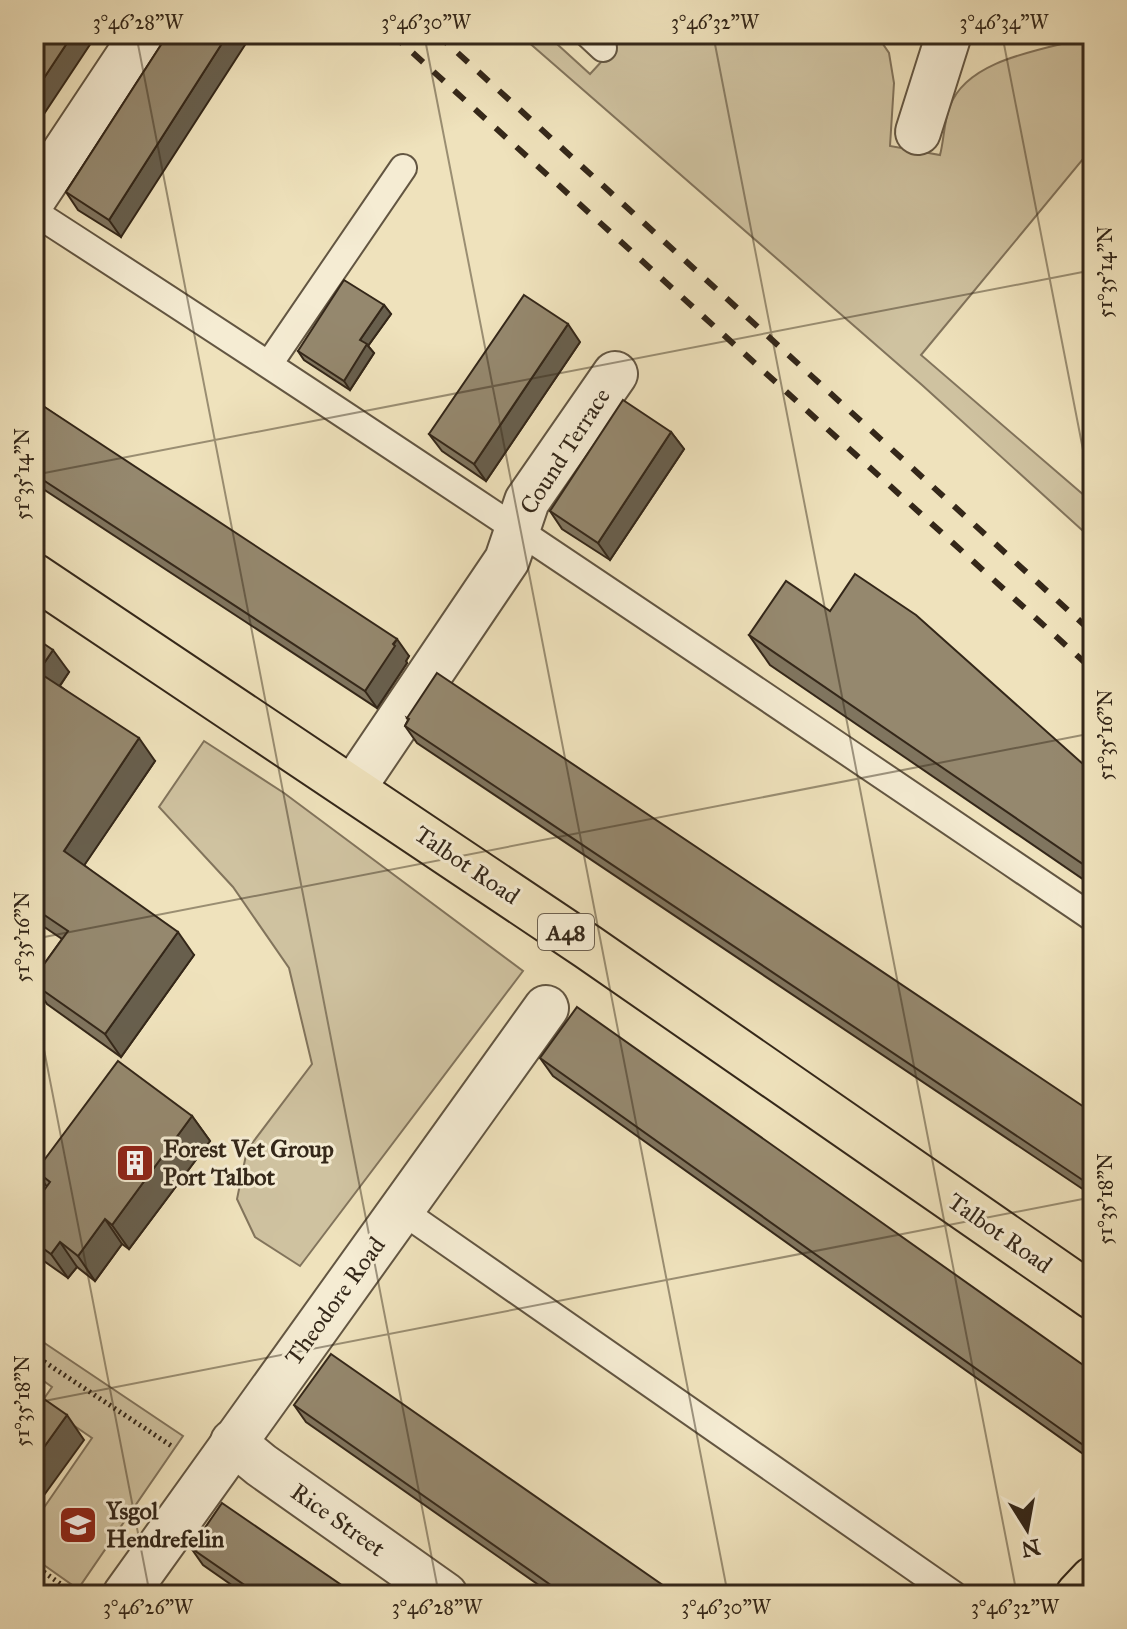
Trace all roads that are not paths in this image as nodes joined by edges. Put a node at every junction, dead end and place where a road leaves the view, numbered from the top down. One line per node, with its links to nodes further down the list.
1 (143, 34): 5 (street)
2 (949, 34): 3 (street)
3 (918, 132)
4 (403, 168): 7 (lane)
5 (34, 198)
6 (34, 212): 7 (lane)
7 (269, 364): 9 (lane)
8 (615, 374): 9 (street, Cound Terrace)
9 (518, 529): 11 (street, Cound Terrace); 12 (lane)
10 (34, 576): 11 (main road, Talbot Road / A48)
11 (353, 788): 15 (main road, Talbot Road / A48)
12 (1093, 918)
13 (546, 1008): 14 (street, Theodore Road)
14 (401, 1210): 16 (street, Theodore Road); 20 (lane)
15 (1093, 1297)
16 (223, 1459): 18 (street, Theodore Road); 19 (street, Rice Street)
17 (1093, 1579): 21 (main road)
18 (125, 1595)
19 (445, 1595)
20 (954, 1595)
21 (1078, 1595)

